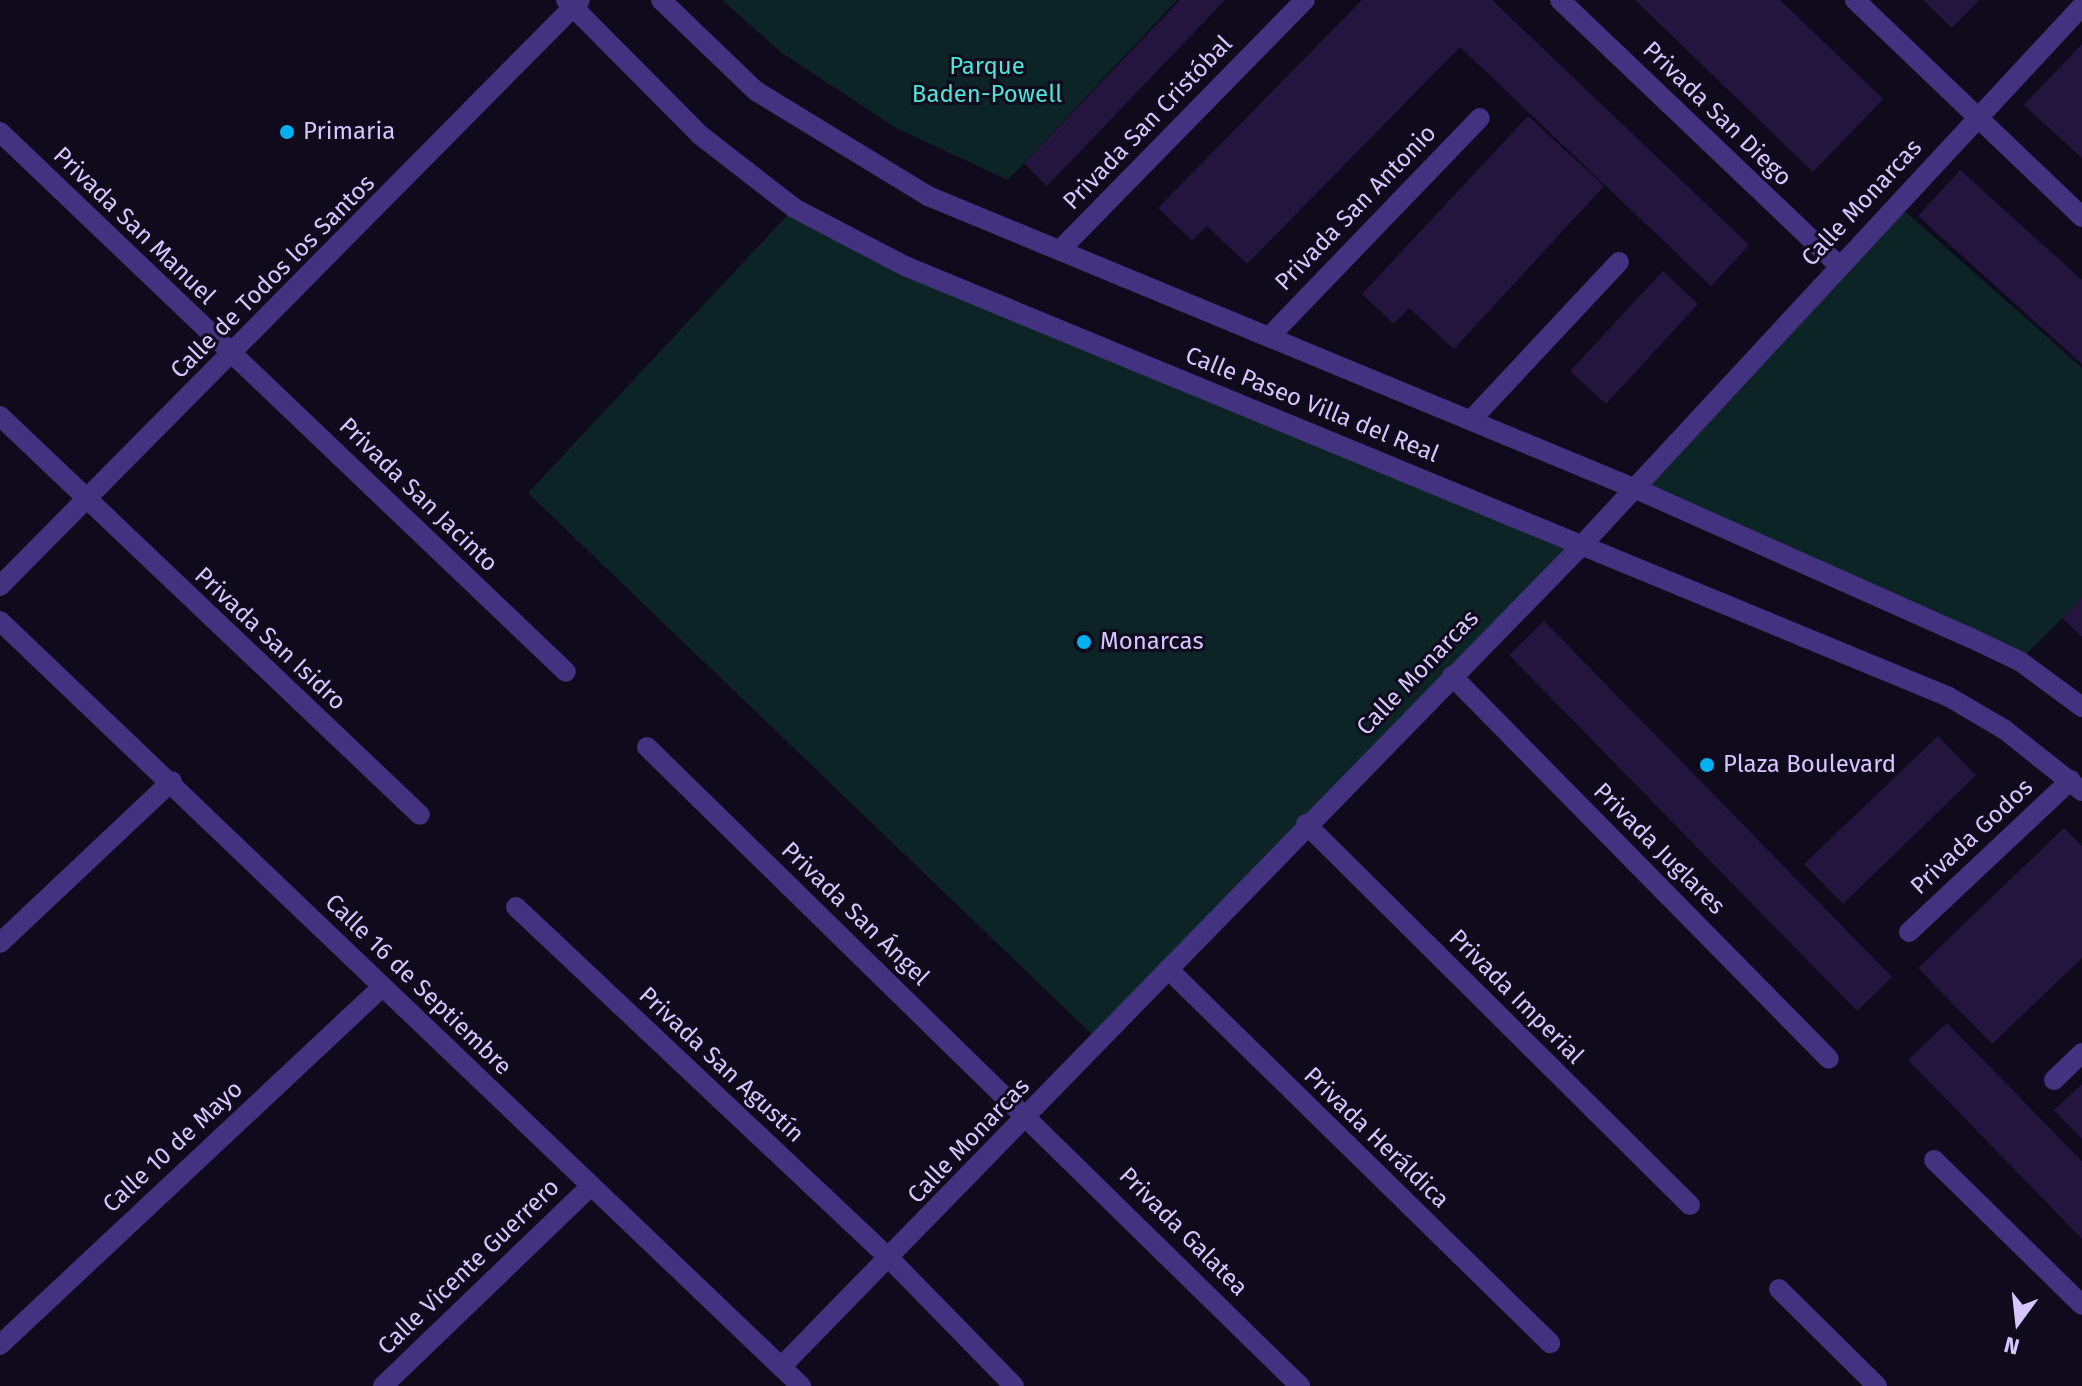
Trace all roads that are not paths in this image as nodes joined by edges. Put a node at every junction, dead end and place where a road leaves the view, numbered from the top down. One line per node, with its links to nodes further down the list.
1 (661, 0): 11 (street, Calle Paseo Villa del Real)
2 (1305, 0): 11 (street, Privada San Cristóbal)
3 (1560, 0): 13 (street, Privada San Diego)
4 (1855, 0): 8 (street)
5 (573, 3): 15 (street, Calle de Todos los Santos); 20 (street, Calle Paseo Villa del Real)
6 (2082, 6): 8 (street, Calle Monarcas)
7 (1480, 118): 14 (street, Privada San Antonio)
8 (1977, 118): 10 (street); 13 (street, Calle Monarcas)
9 (0, 132): 15 (street, Privada San Manuel)
10 (2082, 217)
11 (1062, 248): 14 (street, Calle Paseo Villa del Real)
12 (1619, 262): 17 (street)
13 (1838, 265): 18 (street, Calle Monarcas)
14 (1271, 335): 17 (street, Calle Paseo Villa del Real)
15 (234, 355): 19 (street, Calle de Todos los Santos); 23 (street, Privada San Jacinto)
16 (0, 416): 19 (street, Privada San Isidro)
17 (1472, 419): 18 (street, Calle Paseo Villa del Real)
18 (1636, 489): 20 (street, Calle Monarcas); 25 (street, Calle Paseo Villa del Real)
19 (87, 499): 21 (street, Calle de Todos los Santos); 29 (street, Privada San Isidro)
20 (1583, 544): 24 (street, Calle Monarcas); 28 (street, Calle Paseo Villa del Real)
21 (0, 586)
22 (0, 621): 27 (street, Calle 16 de Septiembre)
23 (566, 672)
24 (1452, 676): 30 (street, Calle Monarcas); 37 (street, Privada Juglares)
25 (2082, 707)
26 (647, 747): 39 (street, Privada San Ángel)
27 (172, 781): 33 (street); 35 (street, Calle 16 de Septiembre)
28 (2076, 785): 32 (street, Privada Godos)
29 (420, 815)
30 (1306, 824): 34 (street, Calle Monarcas); 42 (street, Privada Imperial)
31 (516, 907): 43 (street, Privada San Agustín)
32 (1909, 932)
33 (0, 943)
34 (1168, 969): 39 (street, Calle Monarcas); 46 (street, Privada Heráldica)
35 (382, 987): 41 (street, Calle 16 de Septiembre); 47 (street, Calle 10 de Mayo)
36 (2082, 1053): 38 (street)
37 (1829, 1059)
38 (2054, 1080)
39 (1027, 1117): 43 (street, Calle Monarcas); 52 (street, Privada Galatea)
40 (1934, 1160): 45 (street)
41 (591, 1186): 48 (street, Calle 16 de Septiembre); 49 (street, Calle Vicente Guerrero)
42 (1690, 1205)
43 (891, 1260): 48 (street, Calle Monarcas); 51 (street, Privada San Agustín)
44 (1779, 1289): 53 (street)
45 (2082, 1305)
46 (1550, 1343)
47 (0, 1345)
48 (781, 1367): 50 (street, Calle 16 de Septiembre)
49 (383, 1386)
50 (801, 1386)
51 (1014, 1386)
52 (1300, 1386)
53 (1877, 1386)

